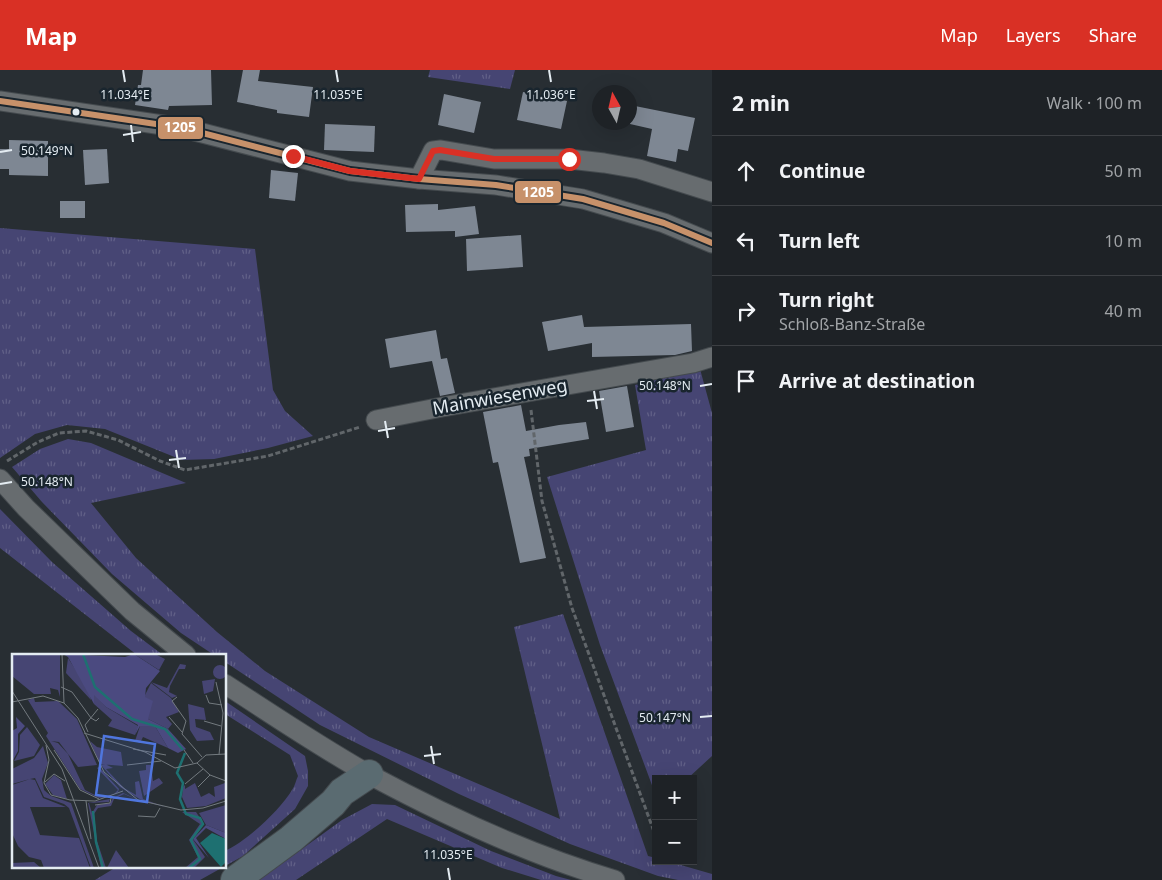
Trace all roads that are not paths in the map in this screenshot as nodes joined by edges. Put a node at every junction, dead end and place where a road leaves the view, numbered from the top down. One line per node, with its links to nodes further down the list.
1 (0, 101): 2 (street)
2 (419, 179): 3 (street); 4 (street)
3 (712, 192)
4 (712, 243)
5 (712, 356): 6 (street, Mainwiesenweg)
6 (376, 420)
7 (0, 479): 8 (street)
8 (185, 654)
9 (226, 685): 10 (street)
10 (369, 774): 11 (highway); 12 (street)
11 (235, 880)
12 (615, 880)

